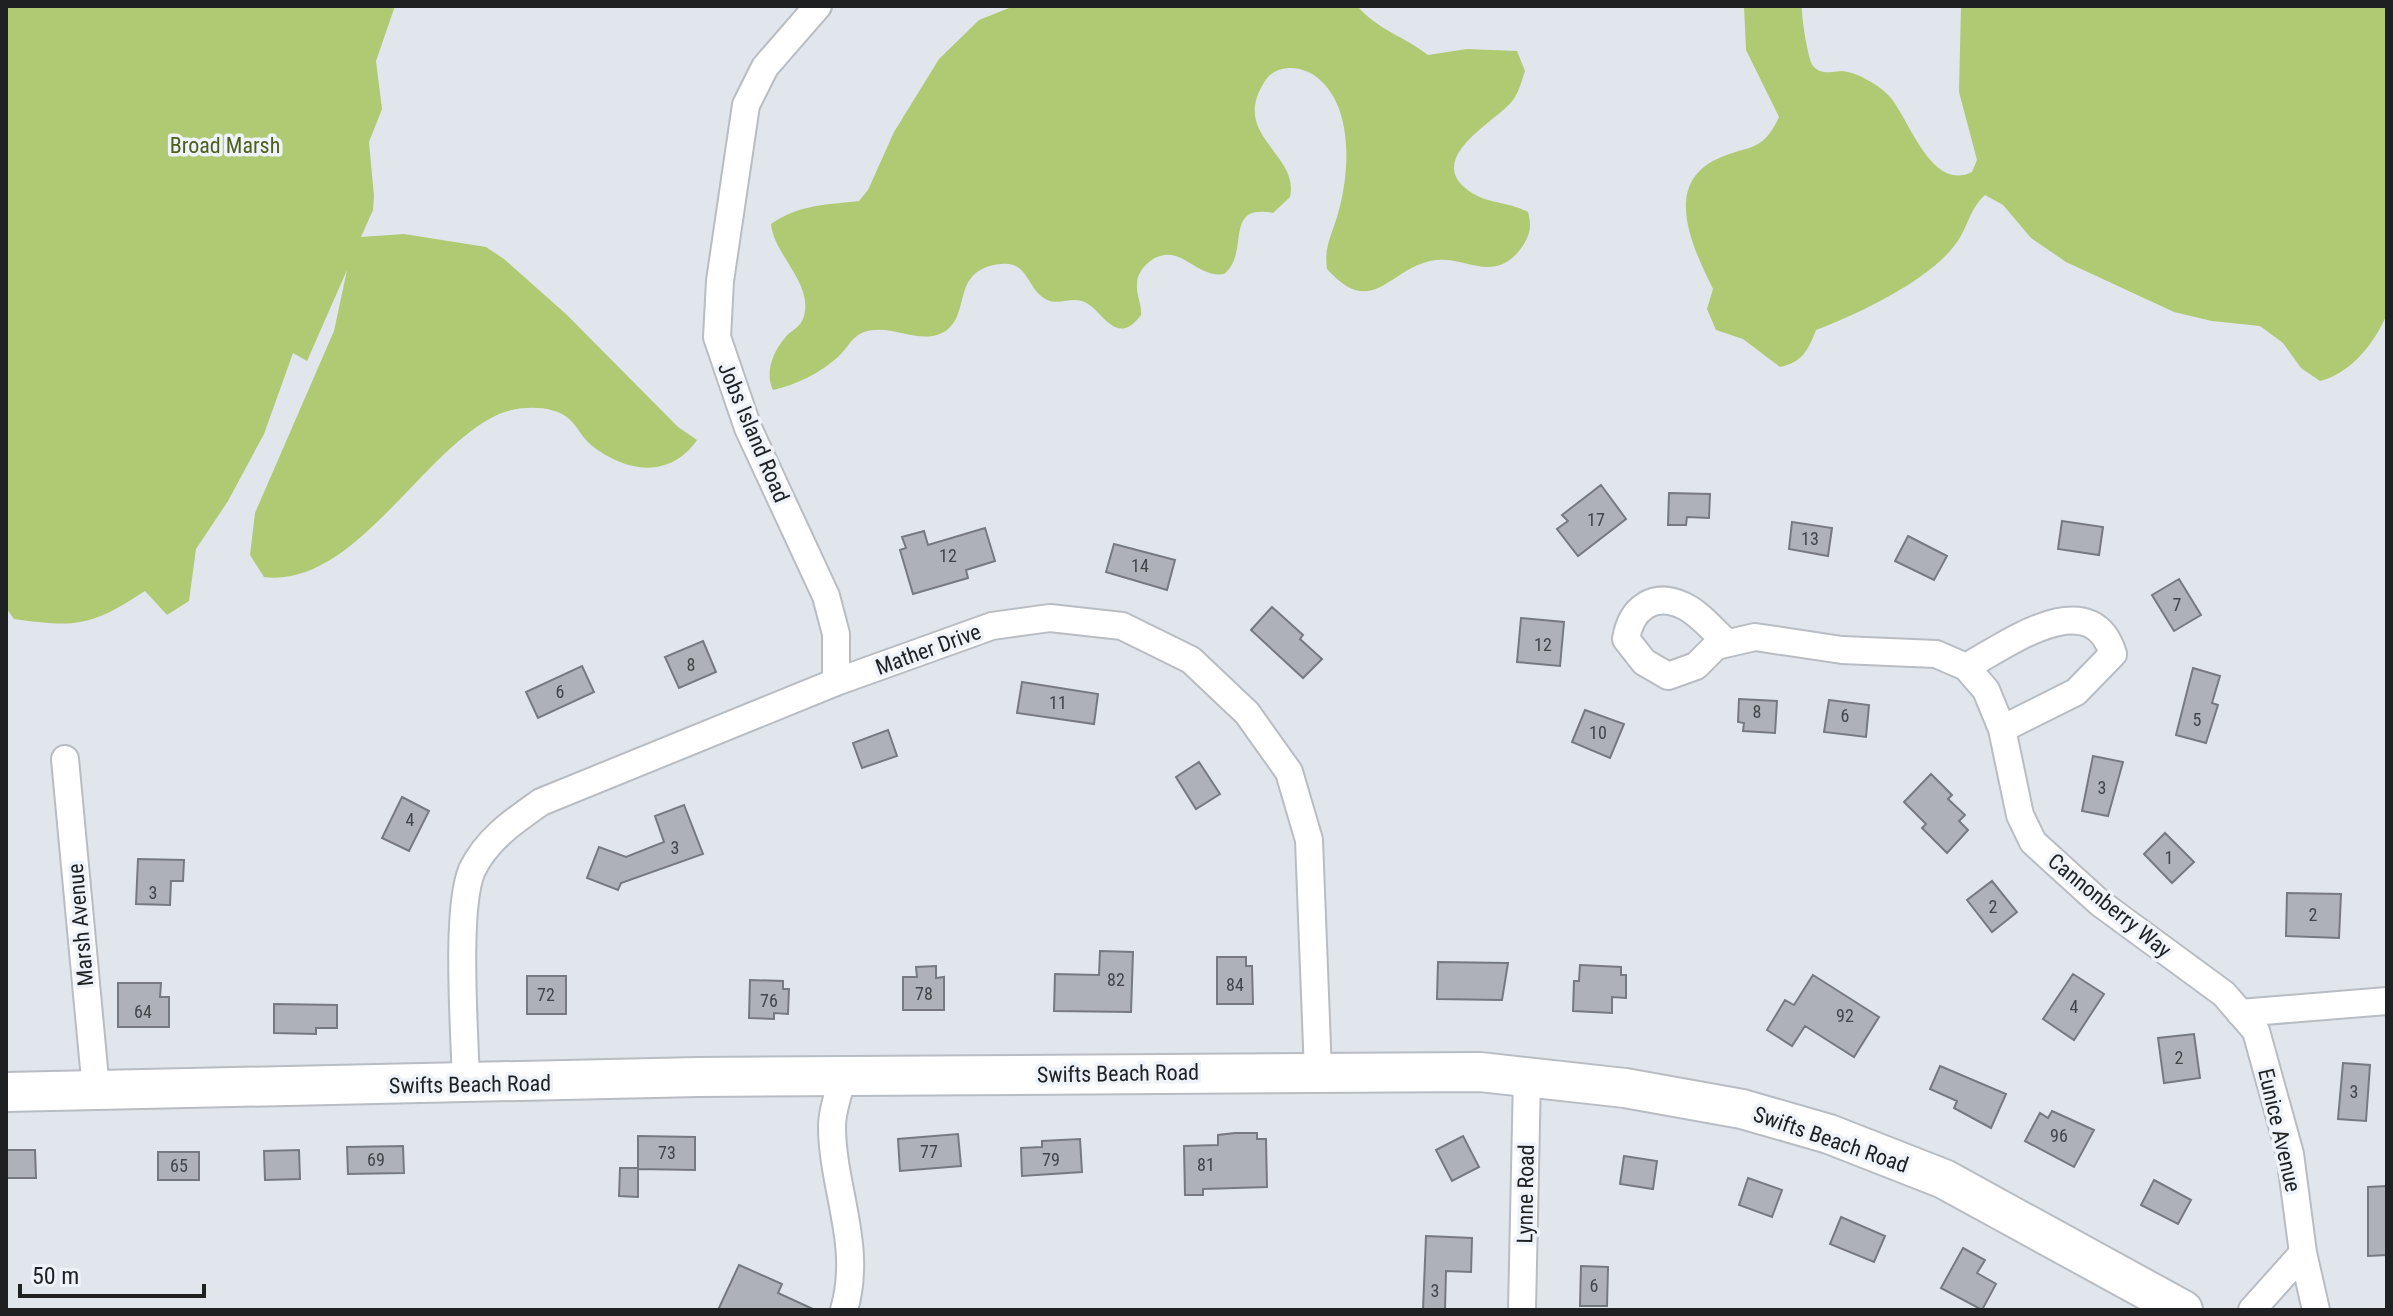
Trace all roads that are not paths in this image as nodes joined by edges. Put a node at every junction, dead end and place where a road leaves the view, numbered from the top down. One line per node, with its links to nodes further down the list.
1 (818, 6): 4 (street, Jobs Island Road)
2 (1727, 643): 3 (street)
3 (1966, 667): 5 (street, Cannonberry Way); 5 (street)
4 (836, 682): 9 (street, Mather Drive); 12 (street, Mather Drive)
5 (2002, 729): 8 (street, Cannonberry Way)
6 (65, 759): 13 (street, Marsh Avenue)
7 (2387, 1001): 8 (street)
8 (2240, 1013): 15 (street, Eunice Avenue)
9 (1318, 1072): 10 (street, Swifts Beach Road); 11 (street, Swifts Beach Road)
10 (843, 1077): 12 (street, Swifts Beach Road); 16 (street)
11 (1527, 1077): 17 (street, Lynne Road); 18 (street, Swifts Beach Road)
12 (466, 1084): 13 (street, Swifts Beach Road)
13 (96, 1090): 14 (street, Swifts Beach Road)
14 (6, 1092)
15 (2303, 1253): 19 (street); 20 (street, Eunice Avenue)
16 (844, 1310)
17 (1522, 1310)
18 (2183, 1310)
19 (2252, 1310)
20 (2316, 1310)

